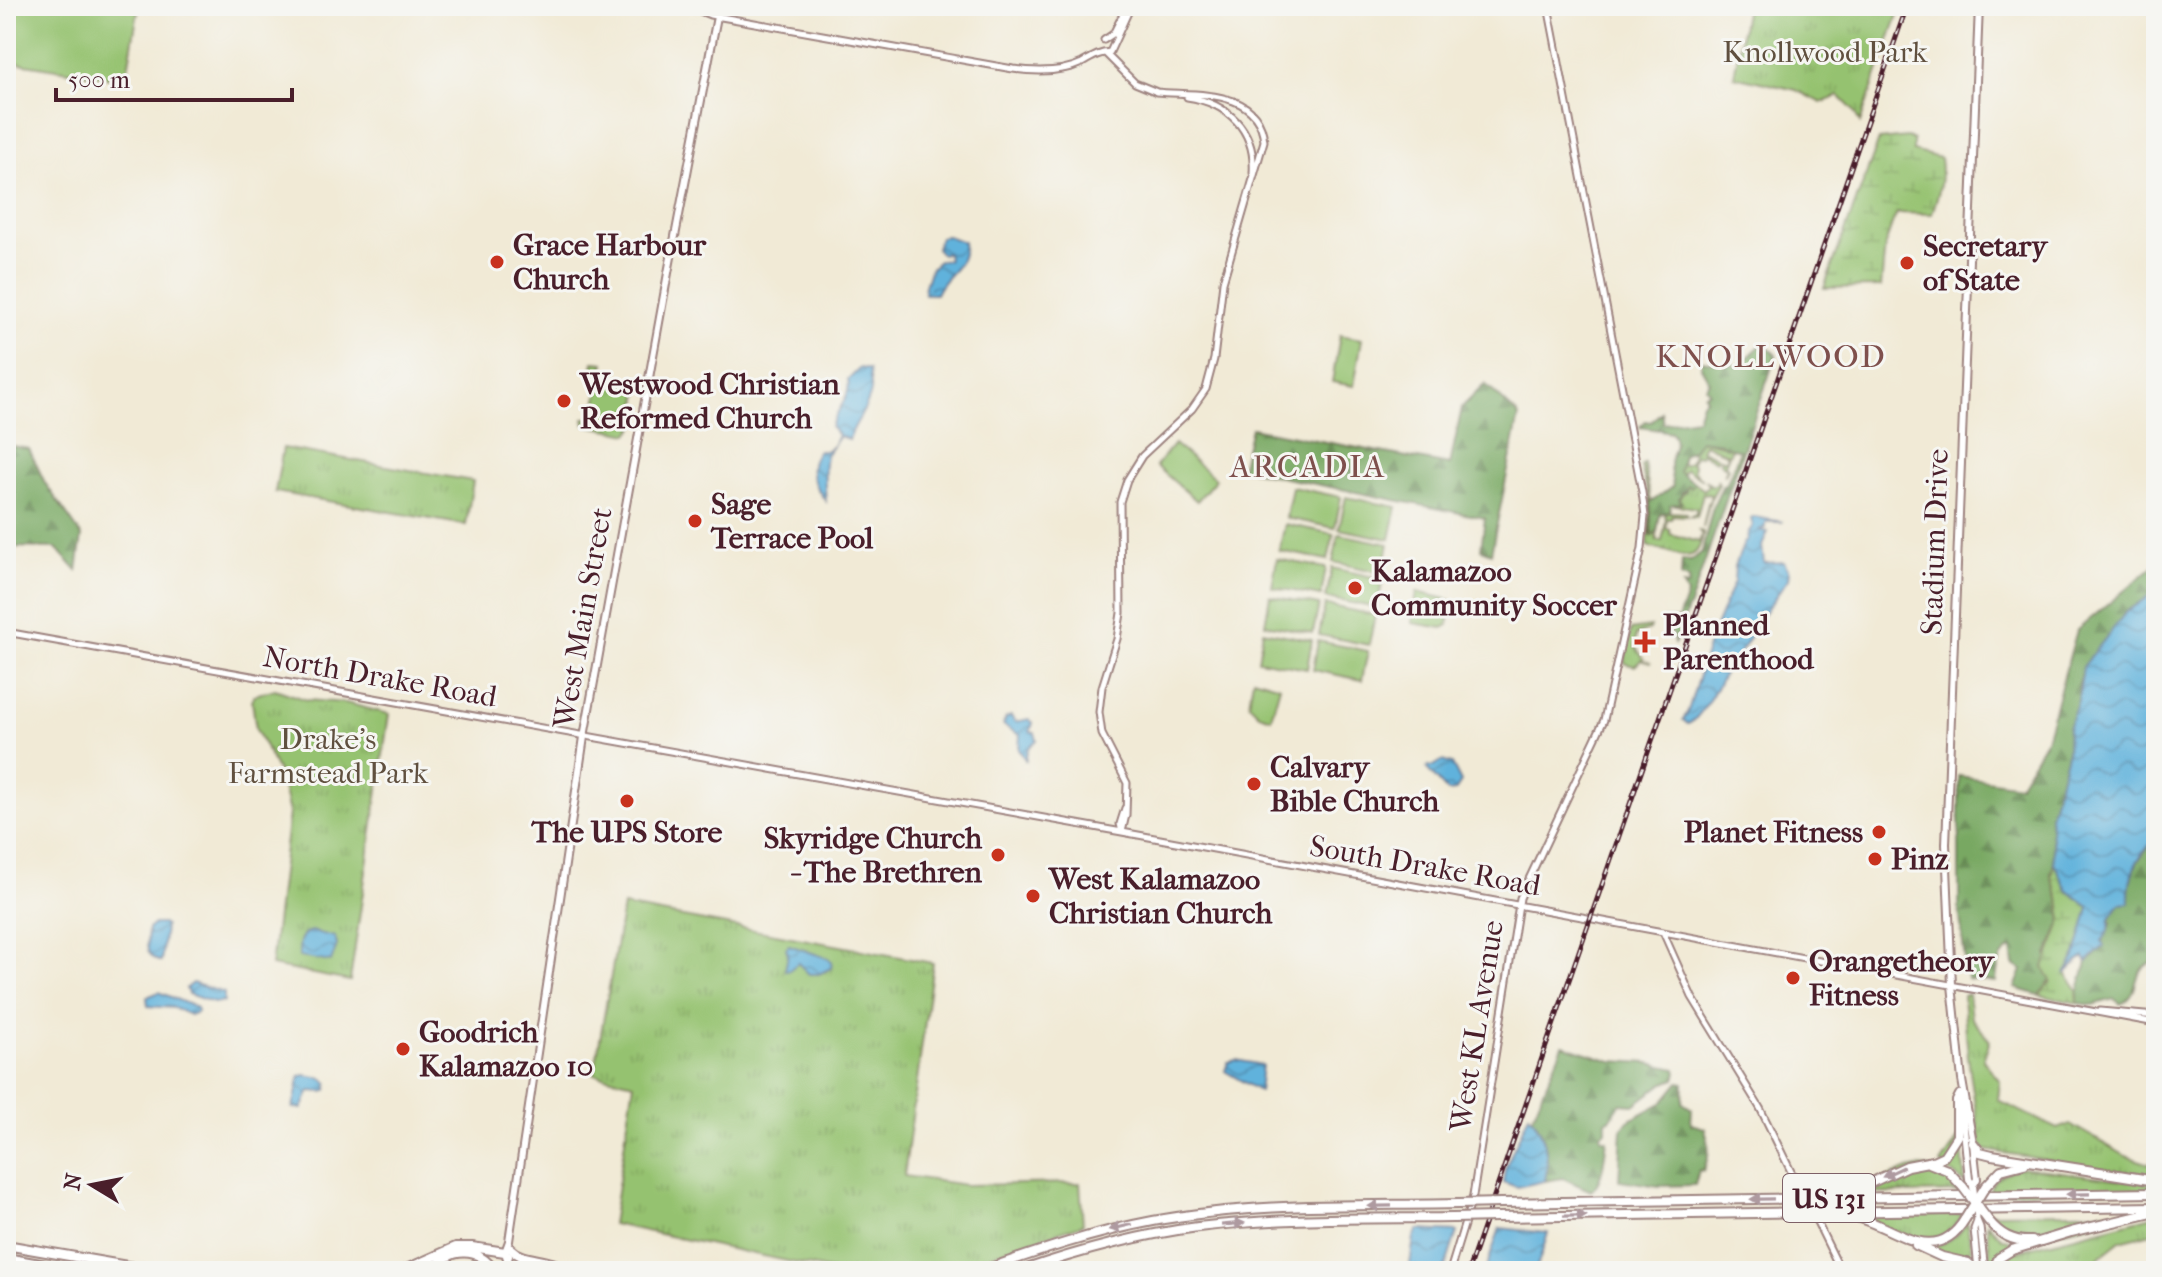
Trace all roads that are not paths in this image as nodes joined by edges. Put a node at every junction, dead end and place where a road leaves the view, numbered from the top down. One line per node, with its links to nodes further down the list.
1 (688, 6): 6 (street)
2 (719, 6): 6 (main road, West Main Street)
3 (1129, 6): 7 (street); 8 (street)
4 (1548, 6): 19 (street, West KL Avenue)
5 (1979, 6): 21 (main road, Stadium Drive)
6 (713, 15): 11 (street); 16 (main road, West Main Street)
7 (1104, 40): 8 (street); 9 (street)
8 (1113, 47): 9 (street); 12 (street)
9 (1104, 52): 10 (street); 11 (street)
10 (1110, 58): 11 (street); 12 (street)
11 (1081, 63)
12 (1121, 69): 13 (street)
13 (1156, 92): 14 (street); 14 (street)
14 (1247, 201): 18 (street)
15 (6, 632): 16 (street, North Drake Road)
16 (584, 737): 17 (street, North Drake Road); 41 (main road, West Main Street)
17 (746, 766): 18 (street, South Drake Road)
18 (1122, 832): 19 (street, South Drake Road)
19 (1519, 905): 20 (street, South Drake Road); 52 (street, West KL Avenue)
20 (1663, 931): 21 (street, South Drake Road); 53 (street, bridge)
21 (1952, 985): 22 (street, South Drake Road); 25 (main road, Stadium Drive)
22 (2095, 1011): 23 (street, South Drake Road); 24 (street, South Drake Road)
23 (2156, 1016)
24 (2156, 1023)
25 (1962, 1080): 26 (main road, Stadium Drive); 27 (main road, Stadium Drive)
26 (1960, 1095): 28 (highway); 31 (main road, Stadium Drive)
27 (1973, 1143): 29 (highway); 31 (main road, Stadium Drive)
28 (1926, 1163): 33 (highway, one-way to 33); 34 (highway, bridge)
29 (2049, 1165): 30 (highway); 34 (highway, bridge)
30 (2156, 1181)
31 (1973, 1186): 34 (main road, Stadium Drive, bridge)
32 (2156, 1193): 33 (highway, US 131, one-way to 33)
33 (1811, 1198): 50 (highway, US 131, one-way to 50, bridge)
34 (1975, 1203): 37 (street, Stadium Drive, bridge); 38 (highway, bridge); 39 (highway, bridge)
35 (2156, 1209): 36 (highway, US 131); 39 (highway)
36 (1815, 1212): 38 (highway); 51 (highway, US 131, one-way to 36, bridge)
37 (1977, 1220): 54 (street, Stadium Drive); 55 (street, Stadium Drive)
38 (1902, 1236): 54 (highway)
39 (2050, 1238): 56 (highway)
40 (6, 1245): 44 (highway)
41 (508, 1250): 45 (highway); 48 (main road, West Main Street); 49 (highway)
42 (6, 1258): 43 (highway)
43 (79, 1271)
44 (156, 1271)
45 (402, 1271)
46 (433, 1271): 47 (highway)
47 (494, 1271)
48 (505, 1271)
49 (566, 1271)
50 (982, 1271)
51 (1021, 1271)
52 (1450, 1271)
53 (1841, 1271)
54 (1978, 1271)
55 (1985, 1271)
56 (1992, 1271)

